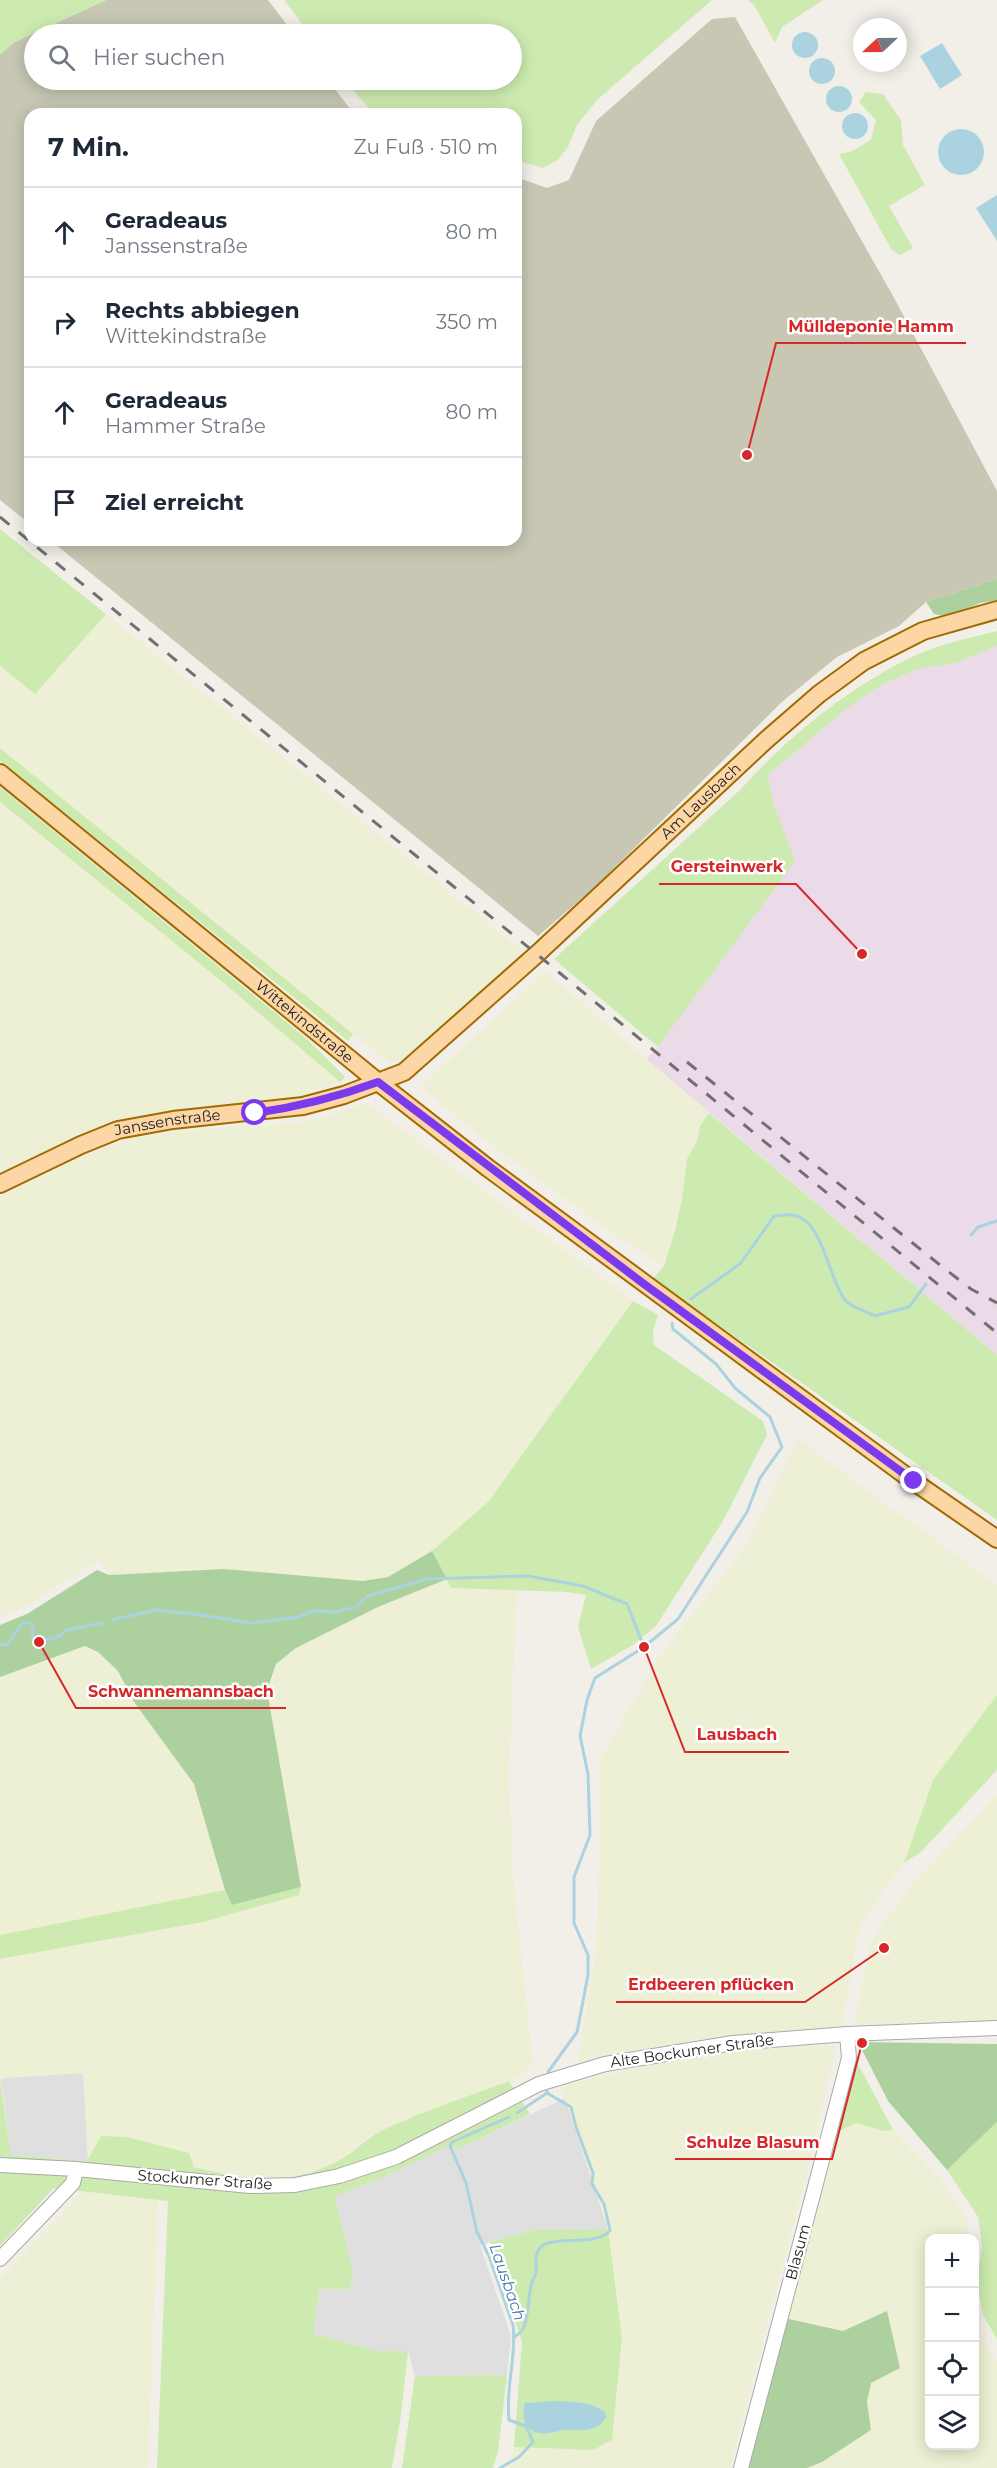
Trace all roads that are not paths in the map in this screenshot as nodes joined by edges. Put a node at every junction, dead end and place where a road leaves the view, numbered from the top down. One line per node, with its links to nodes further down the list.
1 (997, 610): 3 (main road, Am Lausbach)
2 (0, 773): 3 (main road, Wittekindstraße)
3 (378, 1082): 4 (main road, Janssenstraße); 5 (main road, Wittekindstraße)
4 (0, 1184)
5 (997, 1539)
6 (997, 2028): 7 (street, Alte Bockumer Straße)
7 (847, 2034): 8 (street, Alte Bockumer Straße); 12 (street, Blasum)
8 (568, 2074): 10 (street, Stockumer Straße)
9 (0, 2165): 10 (street, Stockumer Straße)
10 (76, 2169): 11 (street)
11 (0, 2259)
12 (741, 2468)

